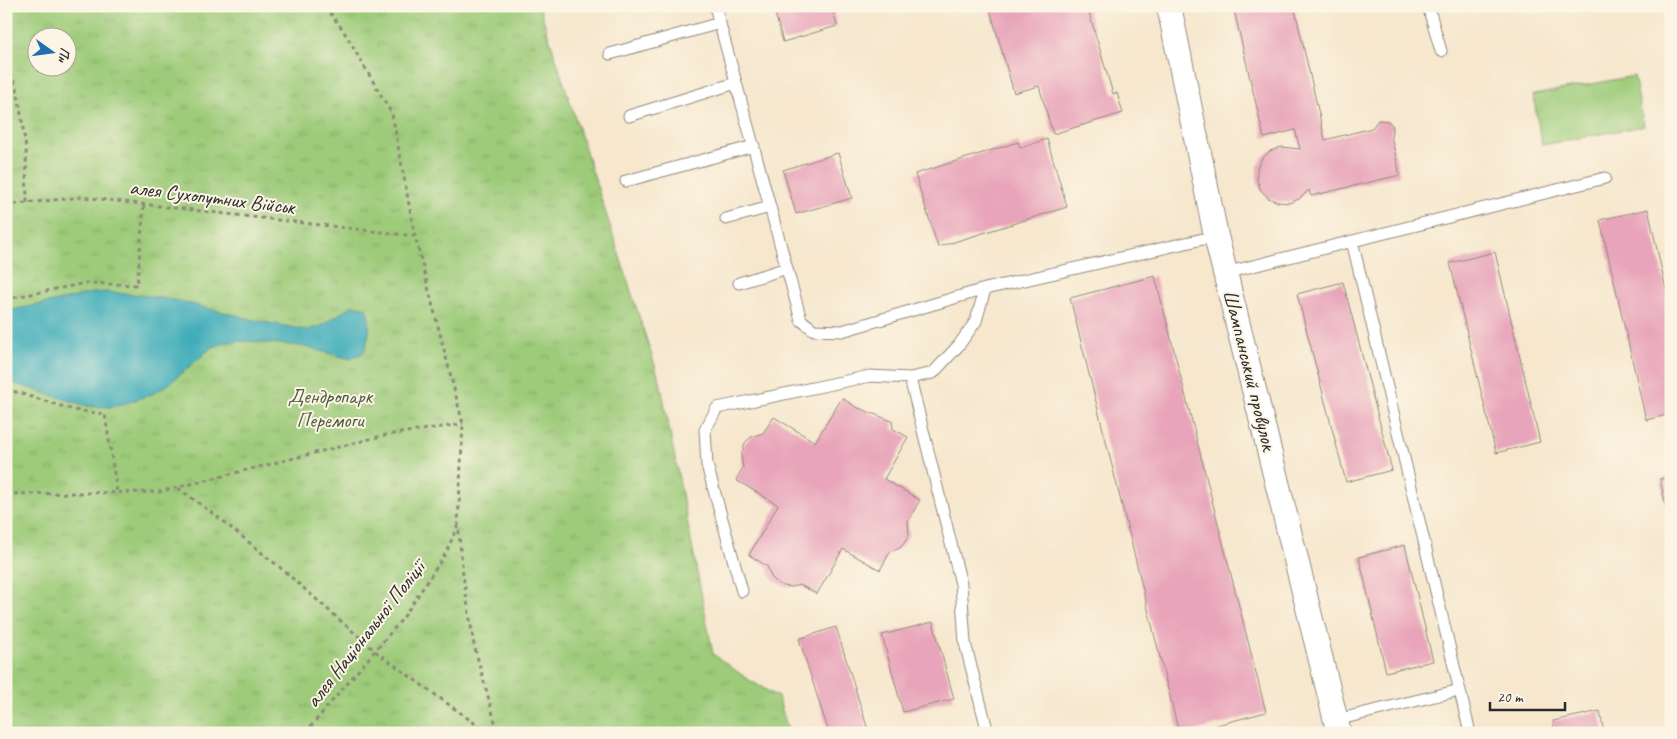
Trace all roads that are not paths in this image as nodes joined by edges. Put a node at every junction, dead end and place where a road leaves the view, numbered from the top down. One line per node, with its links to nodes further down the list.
1 (715, 6): 4 (lane)
2 (1169, 6): 14 (street, Шампанський провулок)
3 (1428, 6): 5 (lane)
4 (720, 23): 6 (lane); 7 (lane)
5 (1441, 51)
6 (610, 54)
7 (736, 83): 8 (lane); 9 (lane)
8 (629, 116)
9 (754, 146): 11 (lane); 12 (lane)
10 (1605, 178): 15 (lane)
11 (626, 182)
12 (770, 206): 13 (lane); 16 (lane)
13 (726, 219)
14 (1216, 236): 17 (street, Шампанський провулок); 19 (lane)
15 (1352, 241): 17 (lane); 22 (lane)
16 (787, 268): 18 (lane); 19 (lane)
17 (1226, 273): 23 (street, Шампанський провулок)
18 (739, 282)
19 (985, 288): 20 (lane)
20 (910, 378): 21 (lane); 24 (lane)
21 (742, 591)
22 (1460, 690): 23 (lane); 25 (lane)
23 (1338, 726)
24 (988, 733)
25 (1470, 733)

